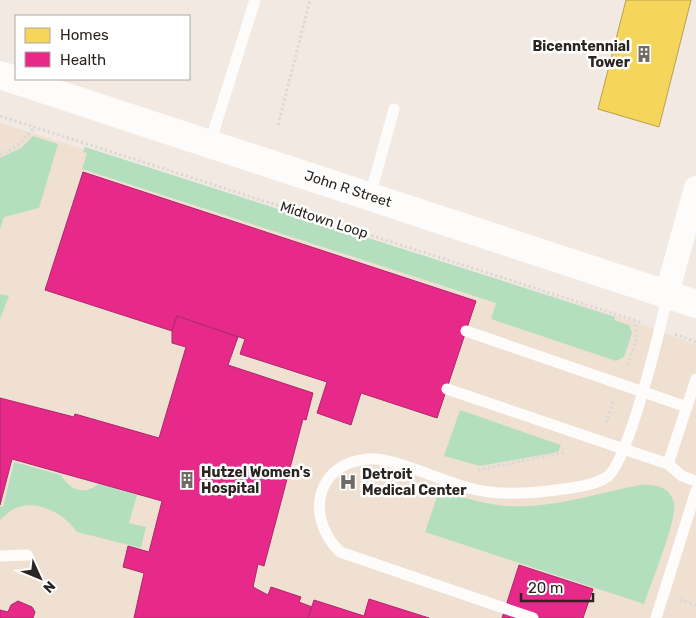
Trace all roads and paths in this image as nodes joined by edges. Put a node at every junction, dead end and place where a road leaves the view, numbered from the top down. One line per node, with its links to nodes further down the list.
1 (255, 0): 10 (lane)
2 (310, 0): 8 (path)
3 (0, 75): 4 (street, John R Street)
4 (15, 80)
5 (15, 80): 10 (street, John R Street)
6 (394, 109): 12 (lane)
7 (0, 116): 9 (path, Midtown Loop)
8 (278, 125)
9 (35, 127): 11 (path); 16 (path, Midtown Loop)
10 (210, 143): 12 (street, John R Street)
11 (0, 155)
12 (370, 196): 14 (street, John R Street)
13 (695, 201): 14 (street)
14 (667, 293): 15 (street, John R Street); 22 (lane)
15 (696, 304)
16 (635, 320): 17 (path, Midtown Loop); 19 (path)
17 (648, 325)
18 (466, 331): 22 (lane)
19 (627, 365)
20 (696, 379): 24 (lane)
21 (447, 389): 27 (lane)
22 (643, 390): 24 (lane); 27 (lane)
23 (615, 396): 25 (path)
24 (687, 407): 28 (lane)
25 (606, 423)
26 (566, 443): 29 (path)
27 (623, 448): 28 (lane); 36 (lane)
28 (668, 464): 30 (lane)
29 (471, 468)
30 (696, 481)
31 (696, 490): 37 (lane)
32 (27, 555): 33 (lane)
33 (0, 556)
34 (679, 600): 35 (path)
35 (696, 605)
36 (533, 618)
37 (656, 618)

